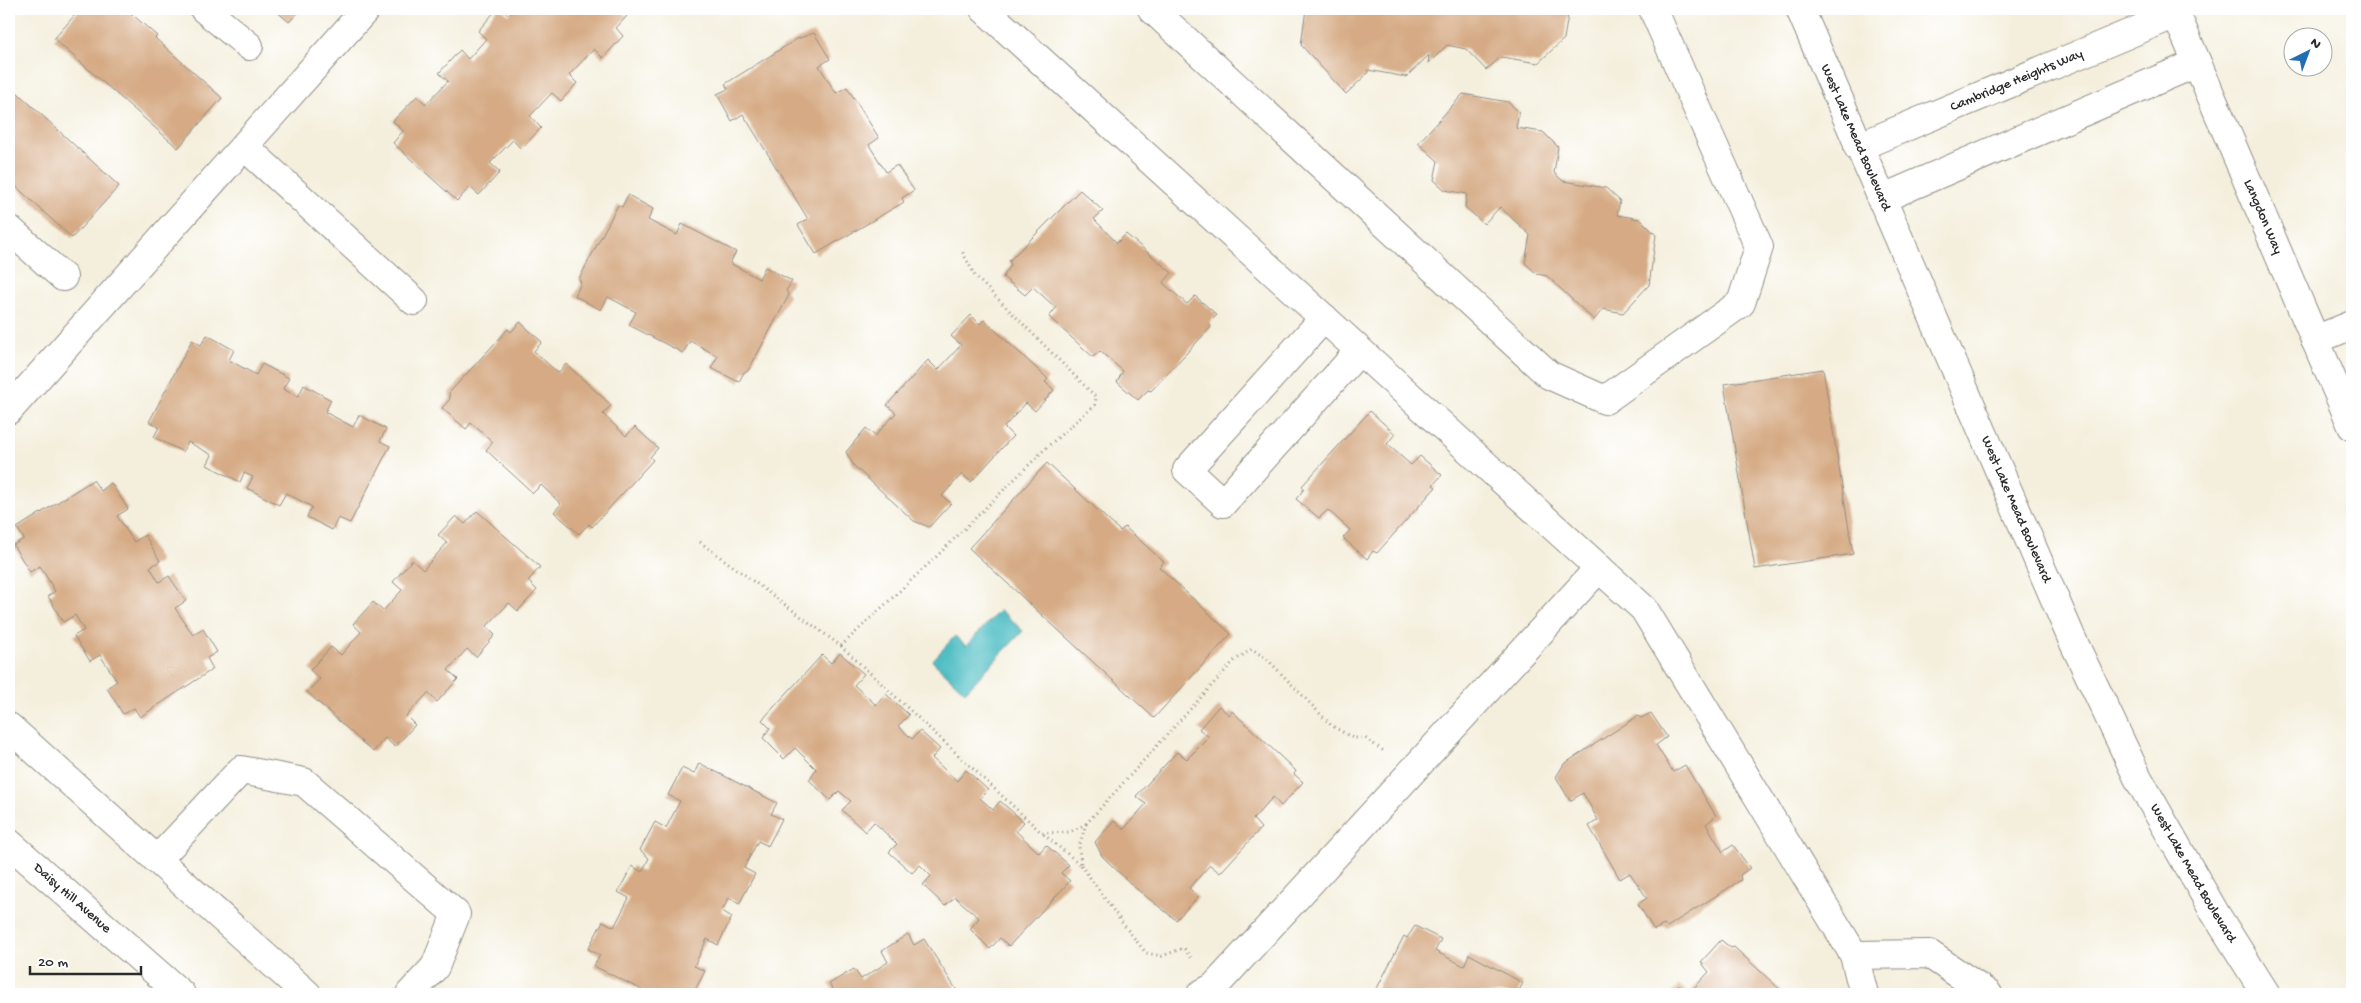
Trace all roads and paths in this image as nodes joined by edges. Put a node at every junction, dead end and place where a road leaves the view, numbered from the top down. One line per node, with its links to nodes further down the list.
1 (204, 9): 8 (street)
2 (366, 9): 10 (street)
3 (984, 9): 17 (street)
4 (1152, 9): 5 (street)
5 (1653, 9)
6 (1800, 9): 11 (street, West Lake Mead Boulevard)
7 (2175, 11): 9 (street, Langdon Way); 11 (street, Cambridge Heights Way)
8 (249, 46)
9 (2197, 63): 12 (street); 19 (street, Langdon Way)
10 (244, 146): 16 (street); 21 (street)
11 (1858, 147): 12 (street, West Lake Mead Boulevard)
12 (1881, 199): 41 (street, West Lake Mead Boulevard)
13 (9, 229): 15 (street)
14 (961, 249): 25 (path)
15 (63, 277)
16 (414, 301)
17 (1324, 318): 20 (street); 20 (street)
18 (2352, 325): 19 (street)
19 (2314, 340): 22 (street, Langdon Way)
20 (1359, 351): 24 (street)
21 (9, 410)
22 (2352, 426)
23 (700, 542): 25 (path)
24 (1599, 568): 27 (street); 34 (street)
25 (841, 646): 29 (path)
26 (9, 728): 31 (street)
27 (1413, 770): 28 (path); 38 (street)
28 (1086, 824): 29 (path); 32 (path)
29 (1042, 833): 32 (path)
30 (9, 843): 35 (street, Daisy Hill Avenue)
31 (157, 860): 36 (street); 37 (street)
32 (1081, 865): 33 (path)
33 (1184, 948)
34 (1854, 955): 39 (street); 40 (street)
35 (181, 994)
36 (307, 994)
37 (410, 994)
38 (1201, 994)
39 (1864, 994)
40 (1988, 994)
41 (2266, 994)

